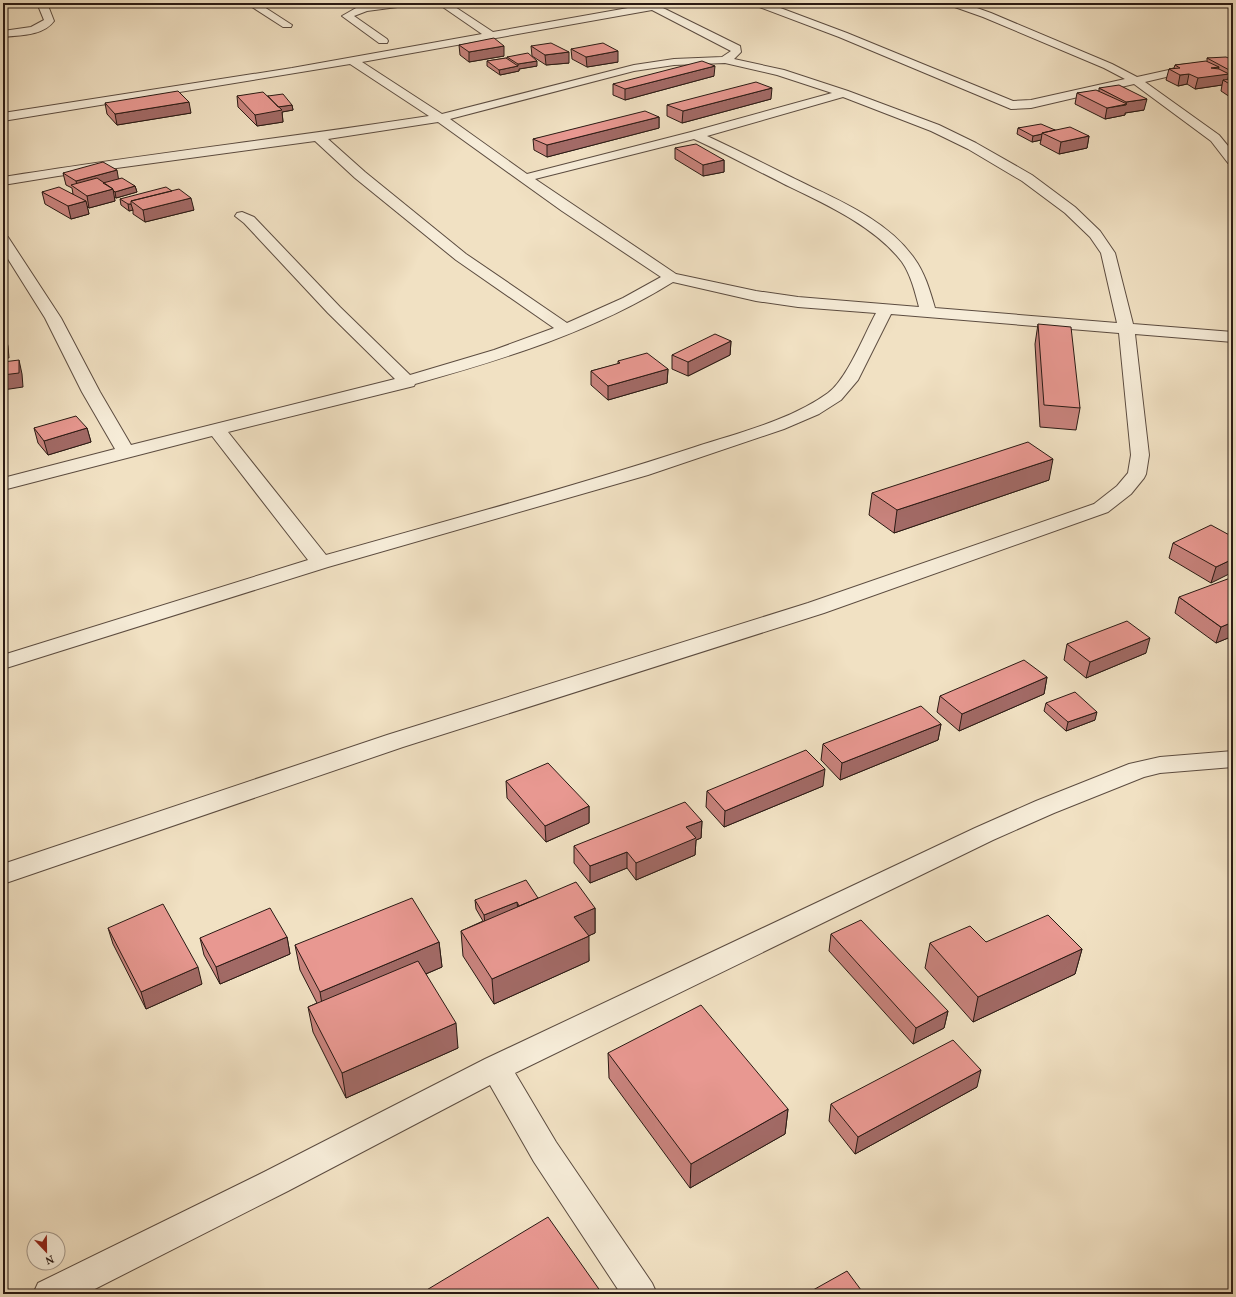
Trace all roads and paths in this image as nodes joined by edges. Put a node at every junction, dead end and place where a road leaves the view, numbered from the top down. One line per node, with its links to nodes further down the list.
1 (42, 3): 10 (street)
2 (252, 3): 9 (street)
3 (405, 3): 12 (street)
4 (442, 3): 11 (street)
5 (674, 3): 8 (street)
6 (758, 3): 16 (street)
7 (952, 3): 16 (street)
8 (654, 7): 11 (street); 14 (street)
9 (287, 26)
10 (3, 34)
11 (492, 36): 13 (street)
12 (383, 40)
13 (352, 60): 18 (street); 19 (street)
14 (725, 60): 17 (street); 19 (street)
15 (1210, 64): 16 (street)
16 (1135, 80): 22 (street)
17 (844, 93): 20 (street); 30 (street)
18 (3, 117)
19 (440, 118): 21 (street); 23 (street)
20 (694, 135): 23 (street); 29 (street)
21 (318, 137): 24 (street); 31 (street)
22 (1233, 160)
23 (525, 178): 27 (street)
24 (3, 181)
25 (242, 216): 33 (street)
26 (3, 240): 35 (street)
27 (671, 277): 28 (street); 31 (street)
28 (886, 308): 29 (street); 37 (street)
29 (929, 313): 30 (street)
30 (1126, 327): 32 (street); 40 (street)
31 (565, 329): 33 (street)
32 (1233, 337)
33 (408, 382): 34 (street)
34 (217, 430): 35 (street); 37 (street)
35 (126, 452): 36 (street)
36 (3, 484)
37 (321, 563): 38 (street)
38 (3, 662)
39 (1233, 759): 41 (street)
40 (3, 874)
41 (496, 1068): 42 (street); 43 (street)
42 (50, 1294)
43 (640, 1294)

